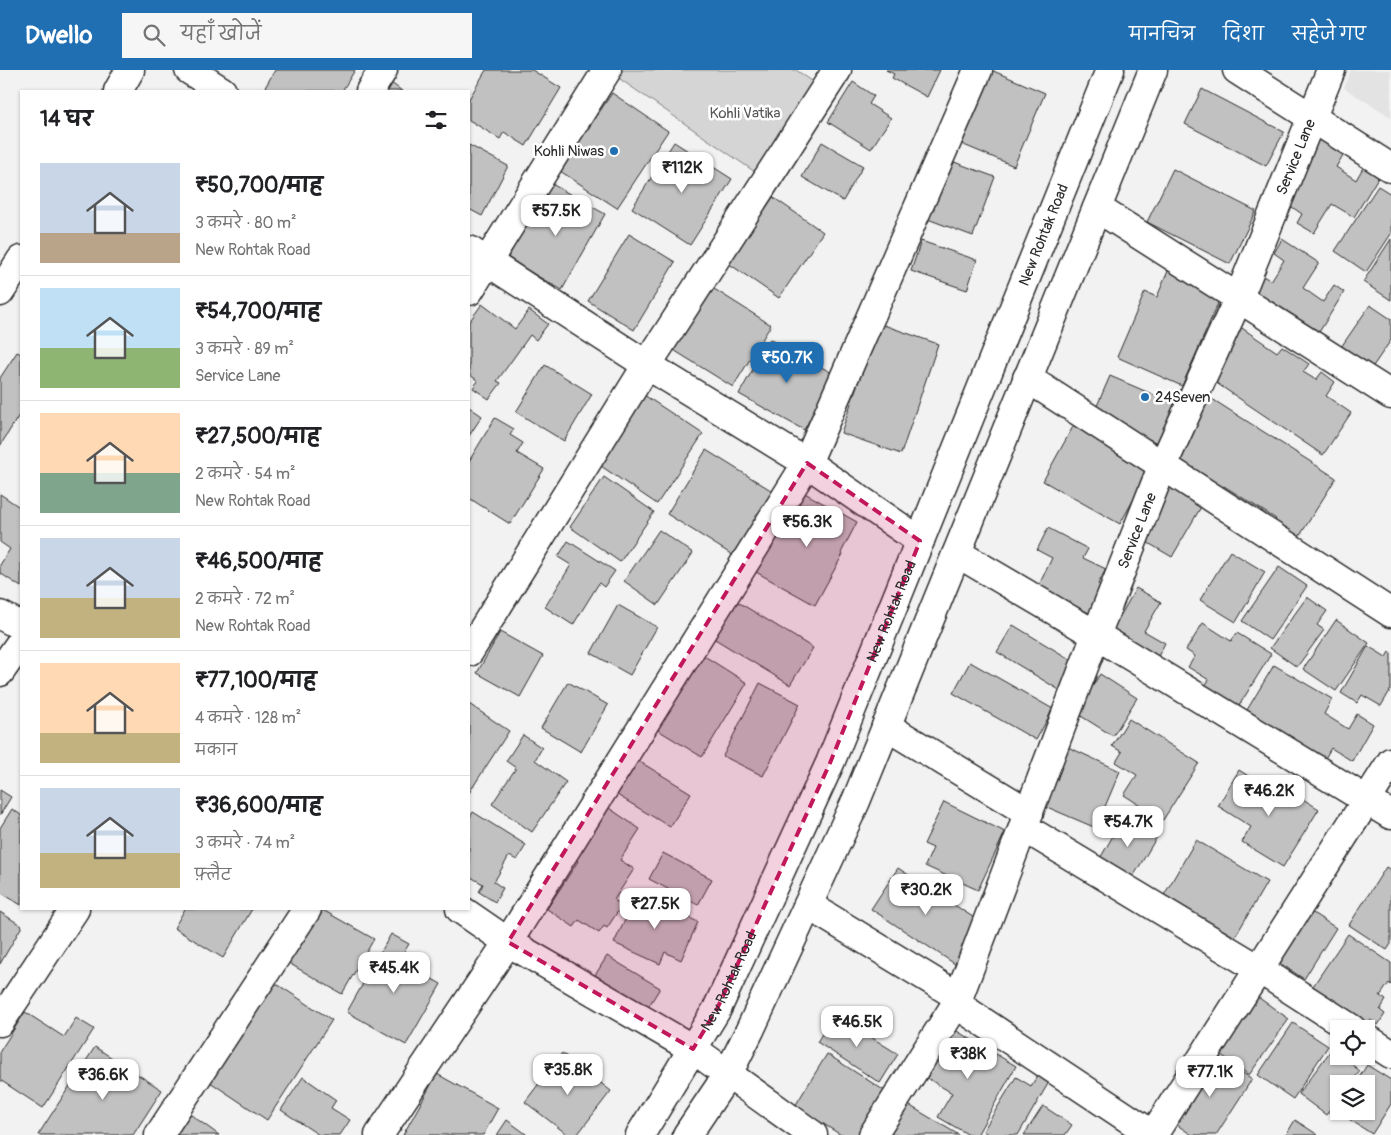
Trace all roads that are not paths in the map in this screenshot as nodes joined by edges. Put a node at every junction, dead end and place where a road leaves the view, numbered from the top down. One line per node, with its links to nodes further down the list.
1 (130, 70): 11 (street)
2 (189, 70): 12 (street)
3 (383, 70): 13 (street)
4 (607, 70): 17 (street)
5 (837, 70): 22 (street)
6 (978, 70): 25 (street)
7 (1110, 70): 27 (street, New Rohtak Road)
8 (1153, 70): 16 (street)
9 (1237, 70): 14 (street)
10 (1331, 70): 14 (street, Service Lane)
11 (119, 90)
12 (220, 90)
13 (371, 90)
14 (1312, 118): 15 (street); 21 (street, Service Lane)
15 (1391, 168)
16 (1097, 208): 21 (street); 23 (street)
17 (478, 256): 19 (street); 22 (street)
18 (20, 262): 20 (street)
19 (470, 287)
20 (0, 292)
21 (1238, 297): 24 (street); 26 (street, Service Lane)
22 (647, 365): 25 (street); 34 (street)
23 (1027, 378): 26 (street); 28 (street)
24 (1391, 395)
25 (807, 463): 27 (street); 45 (street)
26 (1162, 467): 29 (street); 32 (street, Service Lane)
27 (920, 541): 51 (street, New Rohtak Road)
28 (957, 553): 32 (street); 36 (street)
29 (1391, 613)
30 (0, 615): 31 (street)
31 (20, 625)
32 (1096, 635): 38 (street); 40 (street, Service Lane)
33 (20, 643): 35 (street)
34 (470, 650)
35 (0, 672)
36 (886, 726): 40 (street); 41 (street)
37 (1391, 762): 38 (street)
38 (1367, 800): 39 (street); 46 (street)
39 (1391, 815)
40 (1026, 820): 46 (street); 47 (street, Service Lane)
41 (808, 905): 47 (street); 53 (street)
42 (74, 910): 49 (street)
43 (306, 910): 55 (street)
44 (461, 910): 45 (street)
45 (508, 942): 51 (street); 56 (street)
46 (1259, 969): 48 (street); 54 (street)
47 (958, 1000): 54 (street); 60 (street, Service Lane)
48 (1338, 1020)
49 (0, 1022)
50 (1375, 1044): 52 (street)
51 (693, 1049): 53 (street); 57 (street, New Rohtak Road)
52 (1391, 1054)
53 (728, 1074): 58 (street); 59 (street)
54 (1161, 1132)
55 (159, 1135)
56 (378, 1135)
57 (640, 1135)
58 (687, 1135)
59 (813, 1135)
60 (873, 1135)

